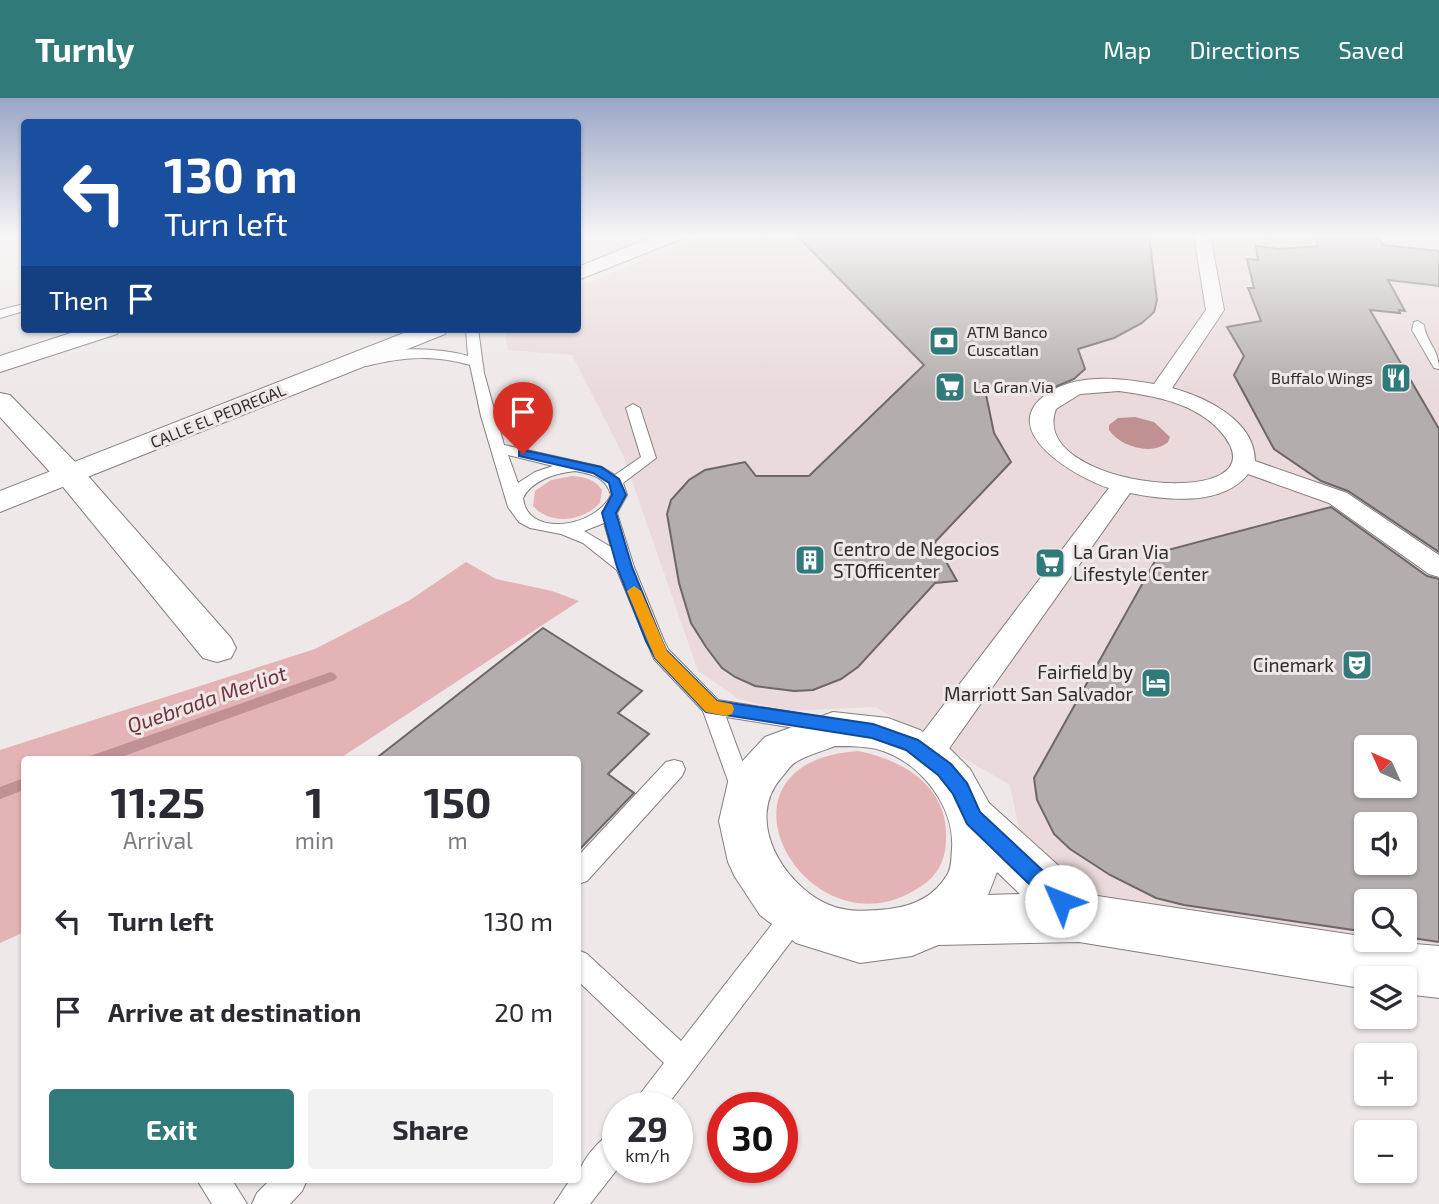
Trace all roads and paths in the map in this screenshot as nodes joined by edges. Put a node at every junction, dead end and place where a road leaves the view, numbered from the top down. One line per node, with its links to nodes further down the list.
1 (1212, 287): 13 (street)
2 (21, 308): 3 (lane)
3 (0, 314)
4 (1418, 325): 11 (lane)
5 (95, 333): 10 (street)
6 (385, 333): 19 (street, CALLE EL PEDREGAL)
7 (426, 333): 12 (street, CALLE EL PEDREGAL)
8 (472, 333): 9 (lane)
9 (474, 362): 12 (lane); 16 (lane)
10 (0, 364)
11 (1439, 365)
12 (337, 368): 19 (street, CALLE EL PEDREGAL)
13 (1159, 392): 17 (street); 22 (street)
14 (0, 401): 19 (street)
15 (633, 408): 20 (lane)
16 (497, 447): 18 (lane); 23 (lane)
17 (1242, 464): 22 (street); 28 (street)
18 (575, 466): 20 (lane); 23 (lane)
19 (63, 468): 21 (street, CALLE EL PEDREGAL); 24 (street, CALLE EL PEDREGAL); 29 (street)
20 (615, 482): 25 (lane)
21 (0, 483)
22 (1124, 484): 32 (street)
23 (516, 501): 26 (lane)
24 (0, 502)
25 (609, 513): 26 (lane); 27 (lane)
26 (562, 529): 27 (lane)
27 (625, 567): 30 (lane)
28 (1439, 568)
29 (218, 649)
30 (712, 707): 31 (lane); 34 (lane)
31 (848, 729): 32 (street); 34 (street)
32 (926, 754): 35 (street)
33 (674, 769): 36 (lane)
34 (745, 797): 37 (street)
35 (973, 818): 38 (street); 39 (street)
36 (581, 870)
37 (796, 914): 39 (street); 42 (lane)
38 (1079, 918): 39 (street); 41 (street)
39 (936, 920)
40 (581, 966): 42 (lane)
41 (1439, 972)
42 (683, 1062): 43 (lane)
43 (660, 1092)
44 (602, 1164): 49 (lane)
45 (216, 1183): 47 (lane)
46 (288, 1183): 48 (lane)
47 (231, 1204)
48 (268, 1204)
49 (570, 1204)

